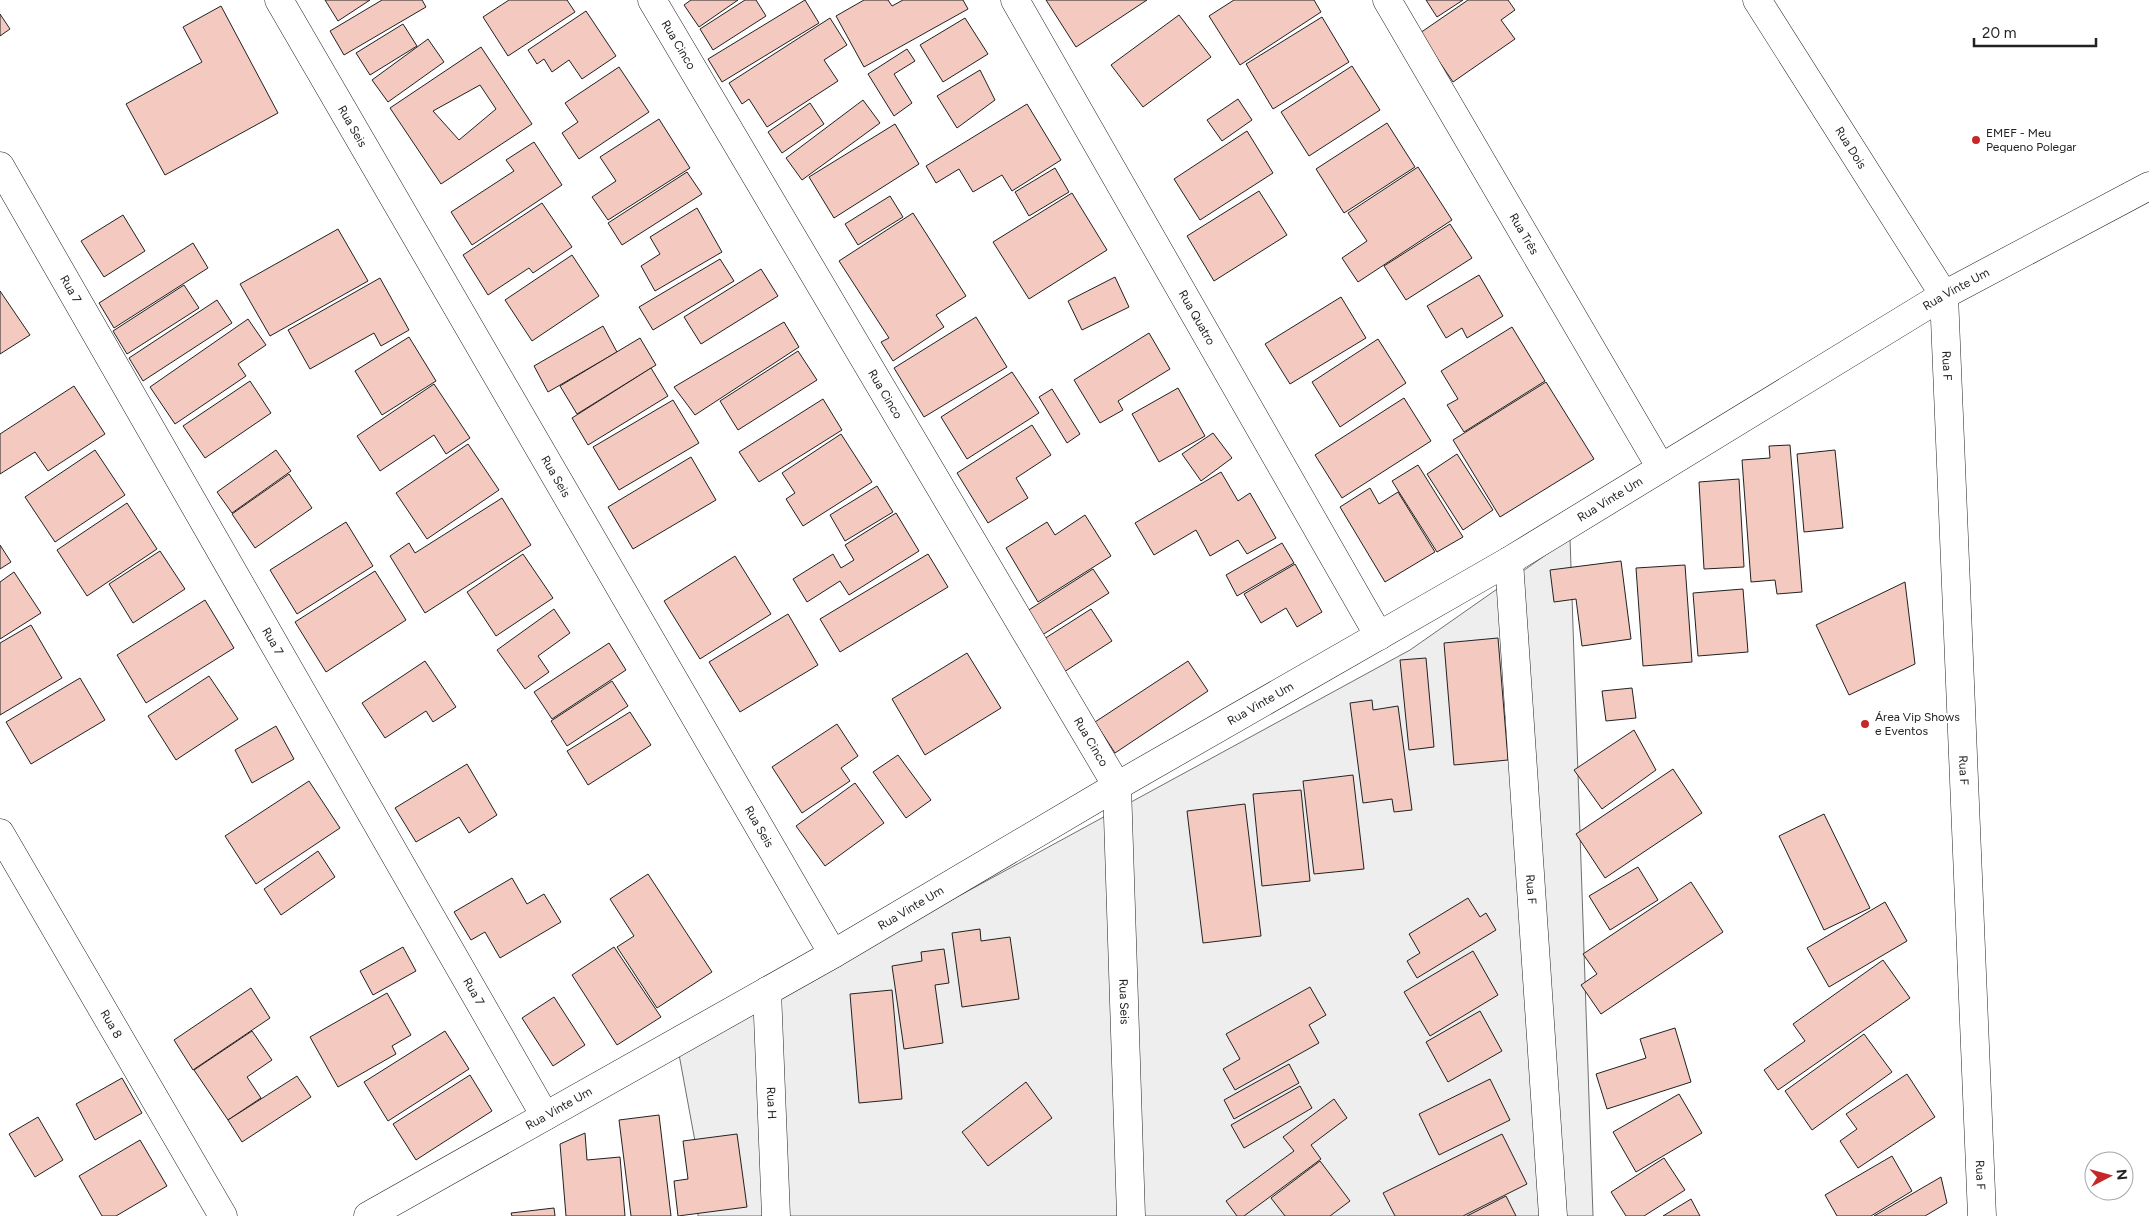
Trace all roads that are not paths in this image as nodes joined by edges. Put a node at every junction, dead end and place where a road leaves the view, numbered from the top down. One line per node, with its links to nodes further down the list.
1 (279, 0): 14 (street, Rua Seis)
2 (652, 0): 12 (street, Rua Cinco)
3 (1015, 0): 11 (street, Rua Quatro)
4 (1387, 0): 9 (street, Rua Três)
5 (1757, 0): 8 (street, Rua Dois)
6 (0, 166): 16 (street, Rua 7)
7 (2149, 186): 8 (street, Rua Vinte Um)
8 (1944, 295): 9 (street, Rua Vinte Um); 22 (street, Rua F)
9 (1661, 468): 10 (street, Rua Vinte Um)
10 (1510, 561): 11 (street, Rua Vinte Um); 21 (street, Rua F)
11 (1379, 636): 12 (street, Rua Vinte Um)
12 (1117, 786): 14 (street, Rua Vinte Um); 20 (street, Rua Seis)
13 (0, 832): 17 (street, Rua 8)
14 (833, 954): 15 (street, Rua Vinte Um)
15 (767, 991): 16 (street, Rua Vinte Um); 19 (street, Rua H)
16 (545, 1116): 18 (street, Rua Vinte Um)
17 (223, 1216)
18 (368, 1216)
19 (776, 1216)
20 (1131, 1216)
21 (1553, 1216)
22 (1982, 1216)

